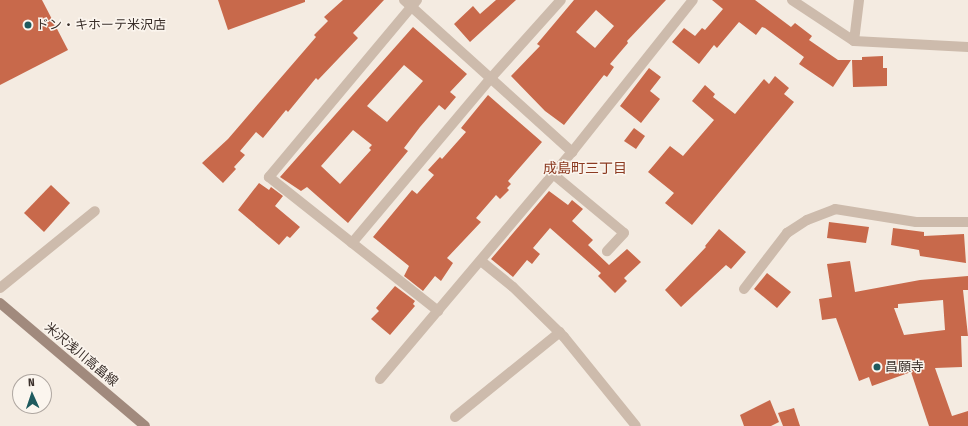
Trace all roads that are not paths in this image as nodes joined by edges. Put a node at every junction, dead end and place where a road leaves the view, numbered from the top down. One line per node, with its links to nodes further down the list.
1 (561, 0): 8 (street)
2 (792, 0): 6 (street)
3 (859, 0): 6 (street)
4 (691, 1): 9 (street)
5 (411, 2): 8 (street); 13 (street)
6 (854, 41): 7 (street)
7 (968, 47)
8 (490, 79): 9 (street); 13 (street)
9 (572, 152): 10 (street)
10 (553, 174): 14 (street); 15 (street)
11 (95, 211): 16 (street)
12 (968, 222): 17 (street)
13 (352, 243): 19 (street)
14 (607, 252)
15 (481, 261): 19 (street); 20 (street)
16 (0, 288)
17 (744, 289)
18 (0, 303): 23 (main road, 米沢浅川高畠線)
19 (438, 310): 21 (street)
20 (560, 332): 22 (street); 24 (street)
21 (380, 379)
22 (455, 417)
23 (145, 426)
24 (636, 426)

